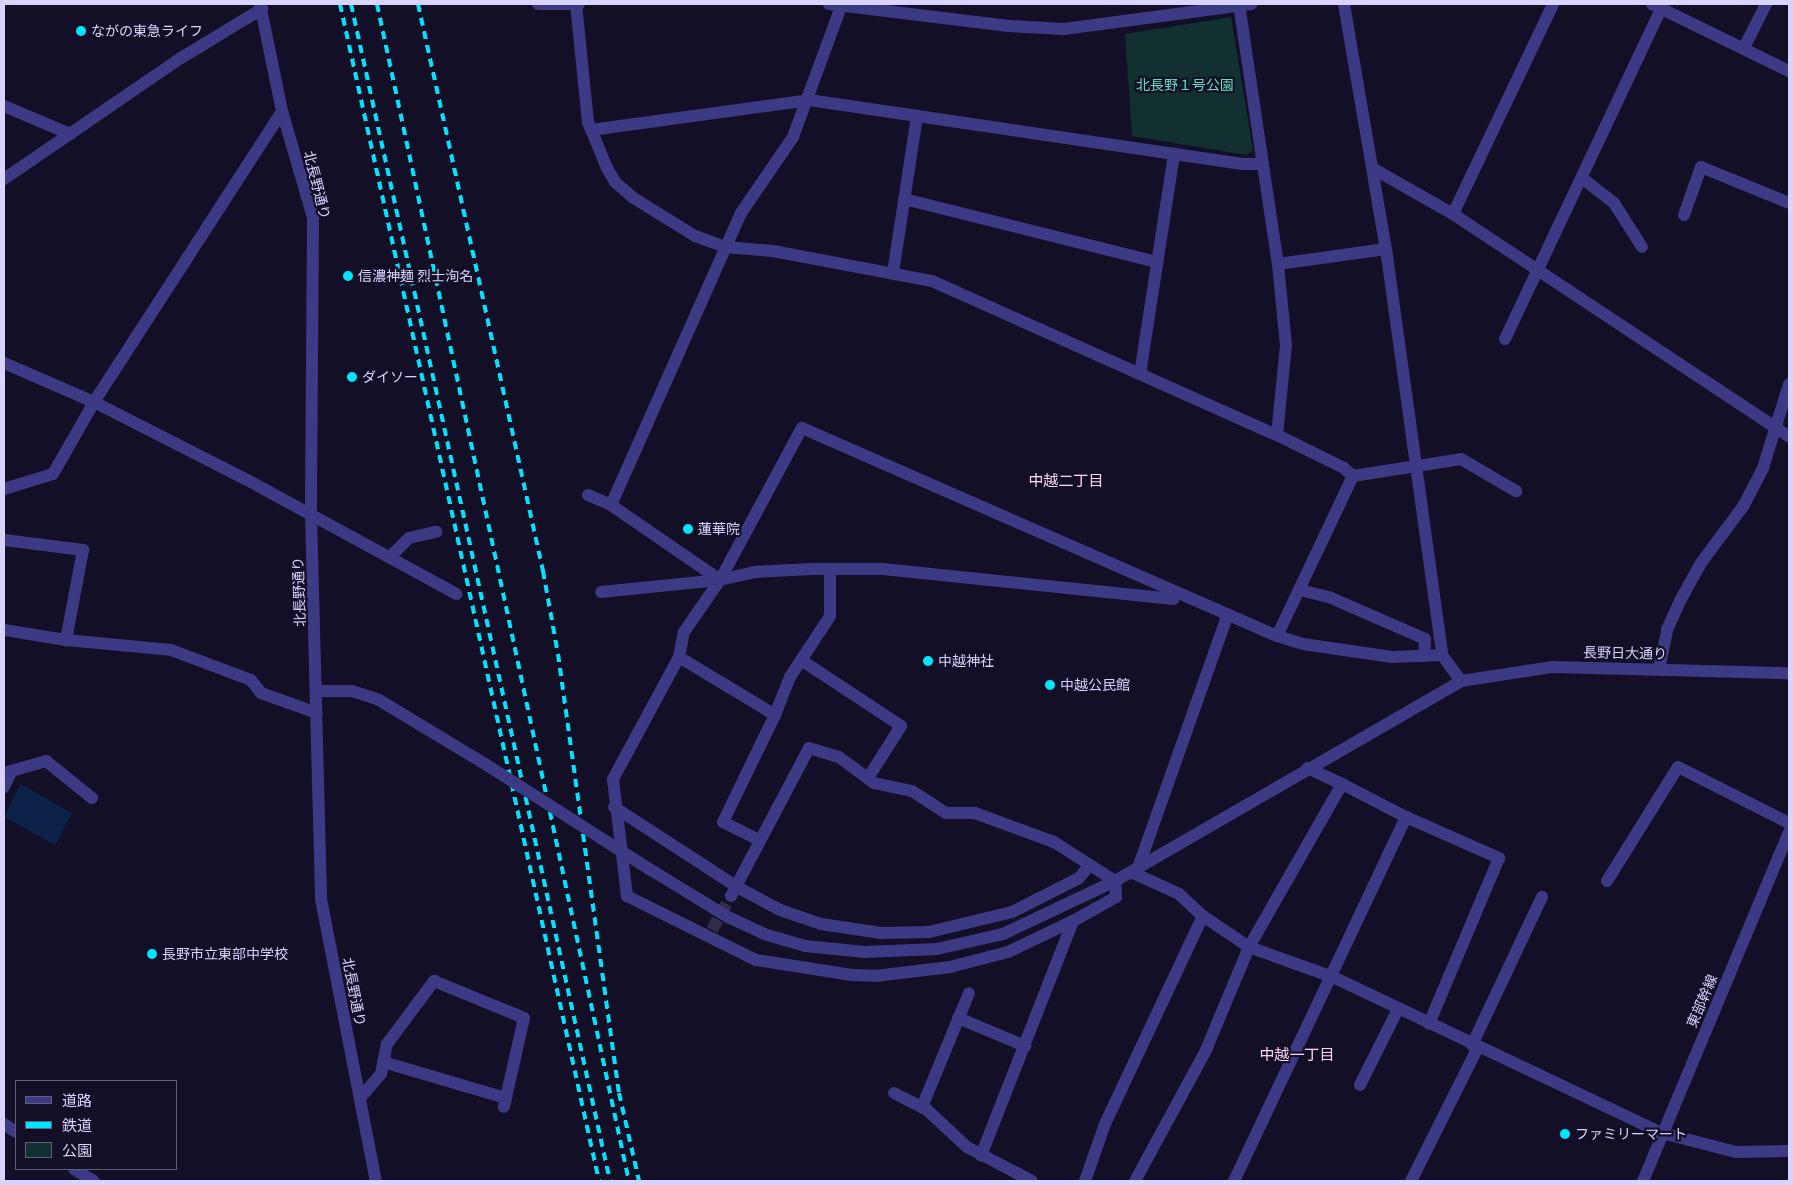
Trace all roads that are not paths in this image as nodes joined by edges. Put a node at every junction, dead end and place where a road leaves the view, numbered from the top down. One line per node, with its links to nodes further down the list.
1 (538, 4): 2 (street)
2 (577, 4): 16 (street)
3 (838, 4): 4 (street); 12 (street)
4 (1243, 4): 19 (street)
5 (1344, 4): 20 (street)
6 (1553, 4): 25 (street)
7 (1766, 4): 10 (street)
8 (1659, 5): 10 (street); 21 (street)
9 (261, 6): 14 (street, 北長野通り); 17 (street)
10 (1744, 48): 11 (street)
11 (1789, 71)
12 (809, 100): 15 (street); 16 (street); 27 (street)
13 (4, 106): 17 (street)
14 (282, 111): 38 (street); 48 (street, 北長野通り)
15 (917, 116): 18 (street); 23 (street)
16 (591, 130): 27 (street)
17 (70, 134): 22 (street)
18 (1174, 154): 19 (street); 30 (street)
19 (1263, 164): 31 (street)
20 (1372, 168): 25 (street); 29 (street)
21 (1582, 178): 28 (street); 32 (street)
22 (4, 179)
23 (904, 199): 30 (street); 33 (street)
24 (1789, 203): 26 (street)
25 (1453, 214): 32 (street)
26 (1684, 215)
27 (725, 246): 33 (street); 47 (street)
28 (1642, 247)
29 (1386, 249): 31 (street); 42 (street)
30 (1157, 262): 36 (street)
31 (1278, 264): 40 (street)
32 (1537, 270): 34 (street); 39 (street)
33 (893, 273): 36 (street)
34 (1505, 339)
35 (4, 363): 38 (street)
36 (1140, 374): 40 (street)
37 (1789, 384): 39 (street)
38 (94, 402): 44 (street); 48 (street)
39 (1775, 427): 41 (street); 66 (street)
40 (1277, 435): 43 (street)
41 (1789, 436)
42 (1415, 465): 43 (street); 45 (street); 62 (street)
43 (1353, 476): 54 (street)
44 (4, 489)
45 (1516, 491)
46 (588, 495): 47 (street)
47 (611, 505): 53 (street)
48 (311, 514): 51 (street); 69 (street, 北長野通り)
49 (436, 532): 51 (street)
50 (4, 540): 61 (street)
51 (391, 556): 56 (street)
52 (830, 569): 53 (street); 57 (street); 65 (street)
53 (720, 580): 55 (street); 58 (street); 64 (street)
54 (1300, 590): 60 (street); 63 (street)
55 (601, 592)
56 (456, 594)
57 (1173, 599)
58 (1227, 616): 60 (street); 84 (street)
59 (4, 630): 61 (street)
60 (1276, 636): 63 (street)
61 (66, 640): 70 (street)
62 (1442, 655): 63 (street); 68 (street)
63 (1424, 656)
64 (679, 657): 71 (street); 78 (street)
65 (801, 660): 71 (street); 74 (street)
66 (1659, 668): 67 (street, 長野日大通り); 68 (street, 長野日大通り)
67 (1789, 673)
68 (1461, 681): 72 (street)
69 (316, 691): 70 (street, 北長野通り); 85 (street, bridge)
70 (317, 713): 102 (street, 北長野通り)
71 (775, 716): 82 (street)
72 (1307, 768): 75 (street); 84 (street)
73 (8, 773): 76 (street); 77 (street)
74 (868, 778): 82 (street); 83 (street)
75 (1342, 784): 79 (street); 91 (street)
76 (4, 786)
77 (92, 798)
78 (614, 807): 87 (street); 90 (street)
79 (1406, 817): 92 (street); 96 (street)
80 (1789, 823): 86 (street)
81 (1789, 832): 106 (street, 東部幹線)
82 (759, 840): 87 (street)
83 (1090, 865): 85 (street); 87 (street)
84 (1134, 870): 85 (street); 89 (street)
85 (1116, 881): 90 (street)
86 (1607, 881)
87 (734, 891)
88 (1542, 897): 98 (street)
89 (1203, 916): 91 (street); 113 (street)
90 (1074, 921): 97 (street)
91 (1249, 947): 92 (street); 114 (street)
92 (1333, 977): 94 (street); 115 (street)
93 (968, 993): 95 (street)
94 (1398, 1009): 96 (street); 100 (street)
95 (958, 1018): 97 (street); 103 (street)
96 (1429, 1024): 98 (street)
97 (1025, 1046): 108 (street)
98 (1475, 1046): 106 (street); 116 (street)
99 (383, 1062): 99 (street); 102 (street)
100 (1360, 1085)
101 (894, 1093): 103 (street)
102 (360, 1098): 111 (street, 北長野通り)
103 (922, 1107): 108 (street)
104 (4, 1124): 105 (street)
105 (15, 1131)
106 (1662, 1133): 107 (street); 117 (street, 東部幹線)
107 (1789, 1151)
108 (982, 1156): 112 (street)
109 (75, 1170): 110 (street)
110 (87, 1180)
111 (376, 1181)
112 (1032, 1181)
113 (1085, 1181)
114 (1135, 1181)
115 (1234, 1181)
116 (1411, 1181)
117 (1643, 1181)

